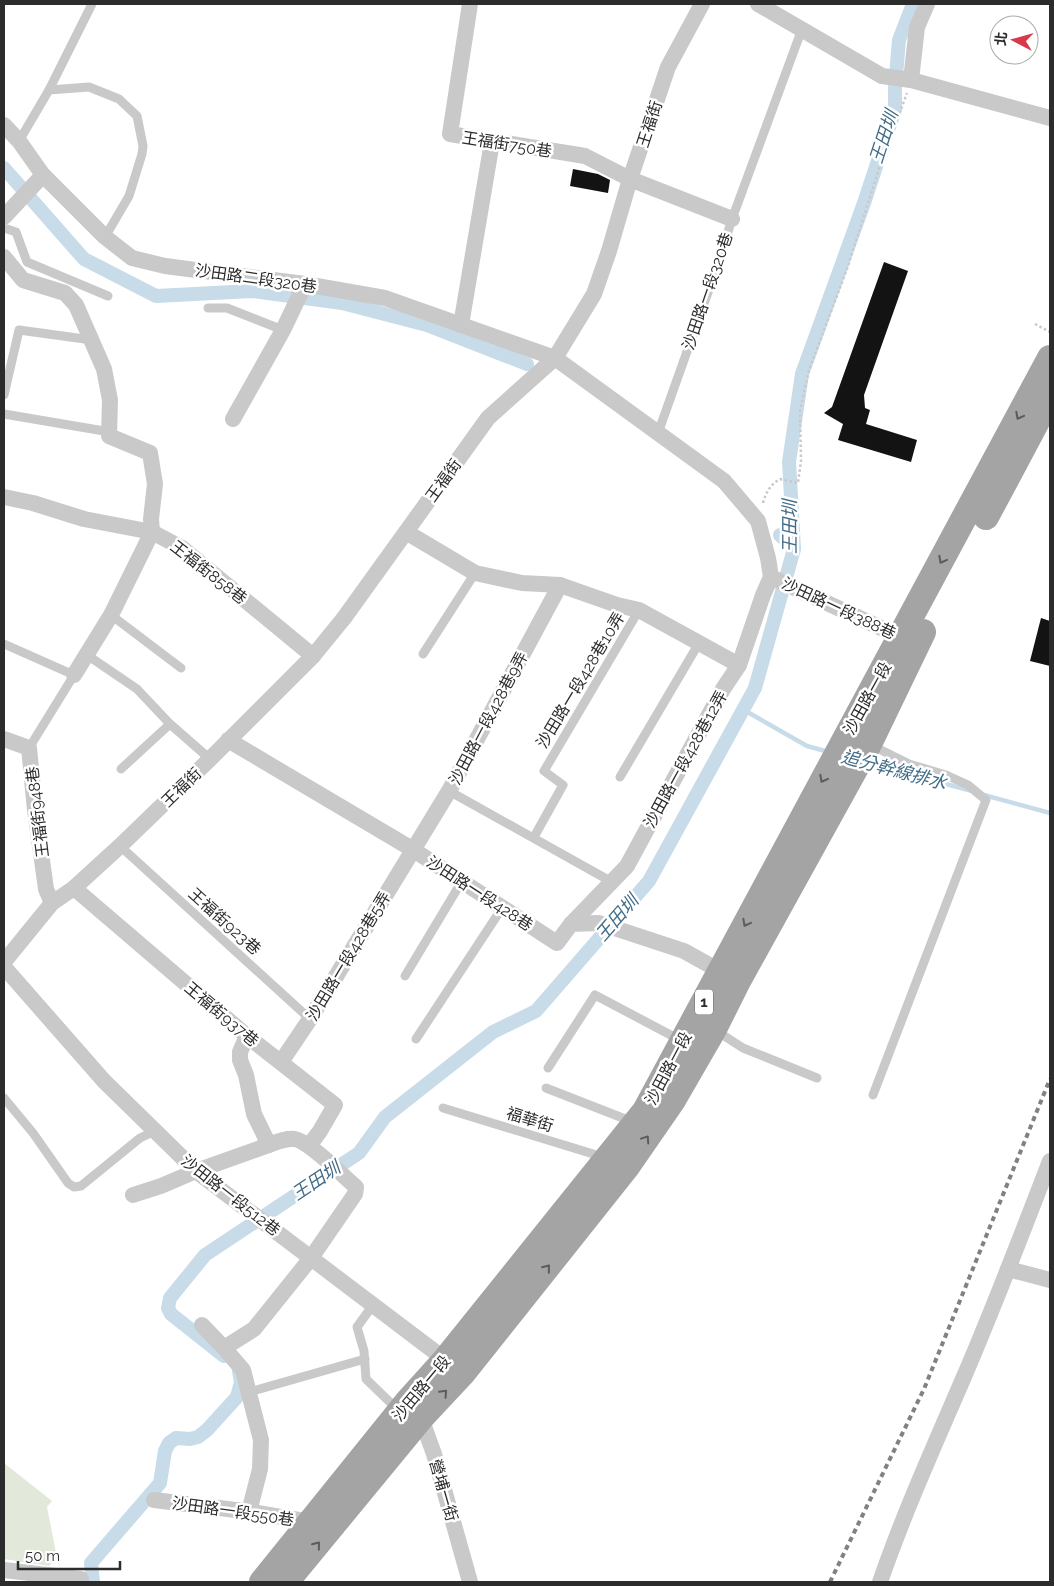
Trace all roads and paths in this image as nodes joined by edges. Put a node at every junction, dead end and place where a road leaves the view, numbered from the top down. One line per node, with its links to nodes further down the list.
1 (92, 4): 8 (lane)
2 (470, 4): 12 (street, 王福街750巷)
3 (702, 4): 14 (street, 王福街)
4 (758, 4): 6 (street)
5 (927, 4): 7 (street)
6 (802, 30): 7 (street); 16 (lane, 沙田路一段320巷)
7 (912, 80): 9 (street); 37 (path)
8 (49, 90): 11 (lane); 18 (lane)
9 (1050, 118)
10 (4, 125): 11 (street, 沙田路二段320巷)
11 (19, 141): 13 (street, 沙田路二段320巷)
12 (492, 142): 14 (street, 王福街750巷); 24 (street)
13 (42, 175): 15 (street); 18 (street, 沙田路二段320巷)
14 (630, 179): 16 (street, 王福街750巷); 28 (street, 王福街)
15 (4, 217)
16 (732, 219): 35 (lane, 沙田路一段320巷)
17 (4, 228): 21 (lane)
18 (105, 237): 20 (street, 沙田路二段320巷)
19 (4, 257): 27 (street)
20 (305, 284): 24 (street, 沙田路二段320巷); 25 (street)
21 (108, 296)
22 (208, 308): 25 (lane)
23 (1036, 324): 26 (path)
24 (461, 325): 28 (street, 沙田路二段320巷)
25 (283, 330): 33 (street)
26 (1050, 332)
27 (92, 340): 30 (lane); 34 (street)
28 (555, 358): 35 (street); 39 (street, 王福街)
29 (1050, 358): 31 (main road, 沙田路一段 / 1)
30 (4, 395)
31 (1044, 395): 45 (main road, 沙田路一段 / 1)
32 (4, 414): 34 (lane)
33 (232, 420)
34 (110, 432): 38 (street)
35 (658, 433): 37 (street, 沙田路一段388巷)
36 (4, 497): 38 (street, 王福街858巷)
37 (758, 522): 41 (street, 沙田路一段388巷)
38 (152, 532): 44 (street); 50 (street, 王福街858巷)
39 (406, 532): 40 (street); 50 (street, 王福街)
40 (475, 573): 42 (street); 48 (lane)
41 (771, 577): 45 (street, 沙田路一段388巷); 51 (street, 沙田路一段428巷12弄)
42 (560, 585): 43 (street); 62 (street, 沙田路一段428巷9弄)
43 (639, 610): 47 (street); 63 (lane, 沙田路一段428巷10弄)
44 (111, 615): 49 (street); 52 (lane)
45 (909, 641): 57 (main road, 沙田路一段 / 1); 75 (main road, 沙田路一段 / 1, one-way to 75)
46 (4, 644): 53 (lane)
47 (699, 644): 51 (street); 61 (lane)
48 (423, 654)
49 (87, 655): 53 (street); 54 (lane)
50 (313, 656): 56 (street, 王福街)
51 (739, 665): 67 (street, 沙田路一段428巷12弄)
52 (181, 668)
53 (74, 675): 58 (lane)
54 (170, 724): 59 (lane); 60 (lane)
55 (4, 739): 58 (street, 王福街948巷)
56 (228, 740): 59 (street, 王福街); 65 (street, 沙田路一段428巷)
57 (869, 744): 75 (main road, 沙田路一段 / 1); 85 (lane)
58 (30, 748): 69 (street, 王福街948巷)
59 (210, 758): 64 (street, 王福街)
60 (121, 769)
61 (620, 777)
62 (449, 790): 63 (lane); 65 (street, 沙田路一段428巷9弄)
63 (534, 837): 67 (lane)
64 (120, 846): 68 (street, 王福街); 76 (lane, 王福街923巷)
65 (412, 849): 66 (street, 沙田路一段428巷); 76 (street, 沙田路一段428巷5弄)
66 (462, 881): 70 (street, 沙田路一段428巷); 74 (lane)
67 (612, 882): 71 (street, 沙田路一段428巷12弄)
68 (74, 888): 69 (street); 78 (street, 王福街937巷)
69 (52, 903): 72 (street)
70 (502, 908): 71 (street, 沙田路一段428巷); 79 (lane)
71 (572, 924): 75 (street)
72 (4, 962)
73 (4, 968): 89 (street, 沙田路一段512巷)
74 (405, 976)
75 (729, 976): 77 (main road, 沙田路一段 / 1); 80 (main road, 沙田路一段 / 1)
76 (310, 1019): 81 (street, 沙田路一段428巷5弄)
77 (714, 1029): 83 (lane); 103 (main road, 沙田路一段 / 1, one-way to 77)
78 (247, 1036): 81 (street, 王福街937巷); 90 (street)
79 (416, 1039)
80 (682, 1041): 82 (lane); 88 (main road, 沙田路一段 / 1)
81 (281, 1062): 91 (street, 王福街937巷)
82 (548, 1068)
83 (817, 1078)
84 (546, 1088): 88 (lane)
85 (873, 1095)
86 (4, 1098): 89 (lane)
87 (443, 1108): 92 (lane, 福華街)
88 (636, 1123): 92 (main road, 沙田路一段 / 1)
89 (155, 1131): 94 (street, 沙田路一段512巷)
90 (269, 1145): 91 (street); 94 (street)
91 (309, 1146): 96 (street)
92 (608, 1158): 103 (main road, 沙田路一段 / 1)
93 (1050, 1161): 97 (street)
94 (196, 1171): 95 (street); 96 (street, 沙田路一段512巷)
95 (133, 1195)
96 (311, 1258): 99 (street, 沙田路一段512巷); 101 (street)
97 (1008, 1269): 98 (street); 114 (street)
98 (1050, 1280)
99 (373, 1305): 102 (lane); 103 (street, 沙田路一段512巷)
100 (202, 1325): 101 (street)
101 (224, 1348): 104 (street)
102 (365, 1359): 104 (lane); 105 (lane)
103 (454, 1366): 105 (main road, 沙田路一段 / 1)
104 (249, 1392): 107 (street)
105 (410, 1411): 108 (main road, 沙田路一段 / 1); 112 (main road, 沙田路一段 / 1, one-way to 105); 113 (street, 營埔一街)
106 (154, 1500): 107 (street, 沙田路一段550巷)
107 (252, 1512): 108 (street, 沙田路一段550巷)
108 (311, 1522): 111 (main road, 沙田路一段 / 1)
109 (4, 1570): 110 (street)
110 (82, 1581)
111 (262, 1582)
112 (286, 1582)
113 (470, 1582)
114 (880, 1582)

